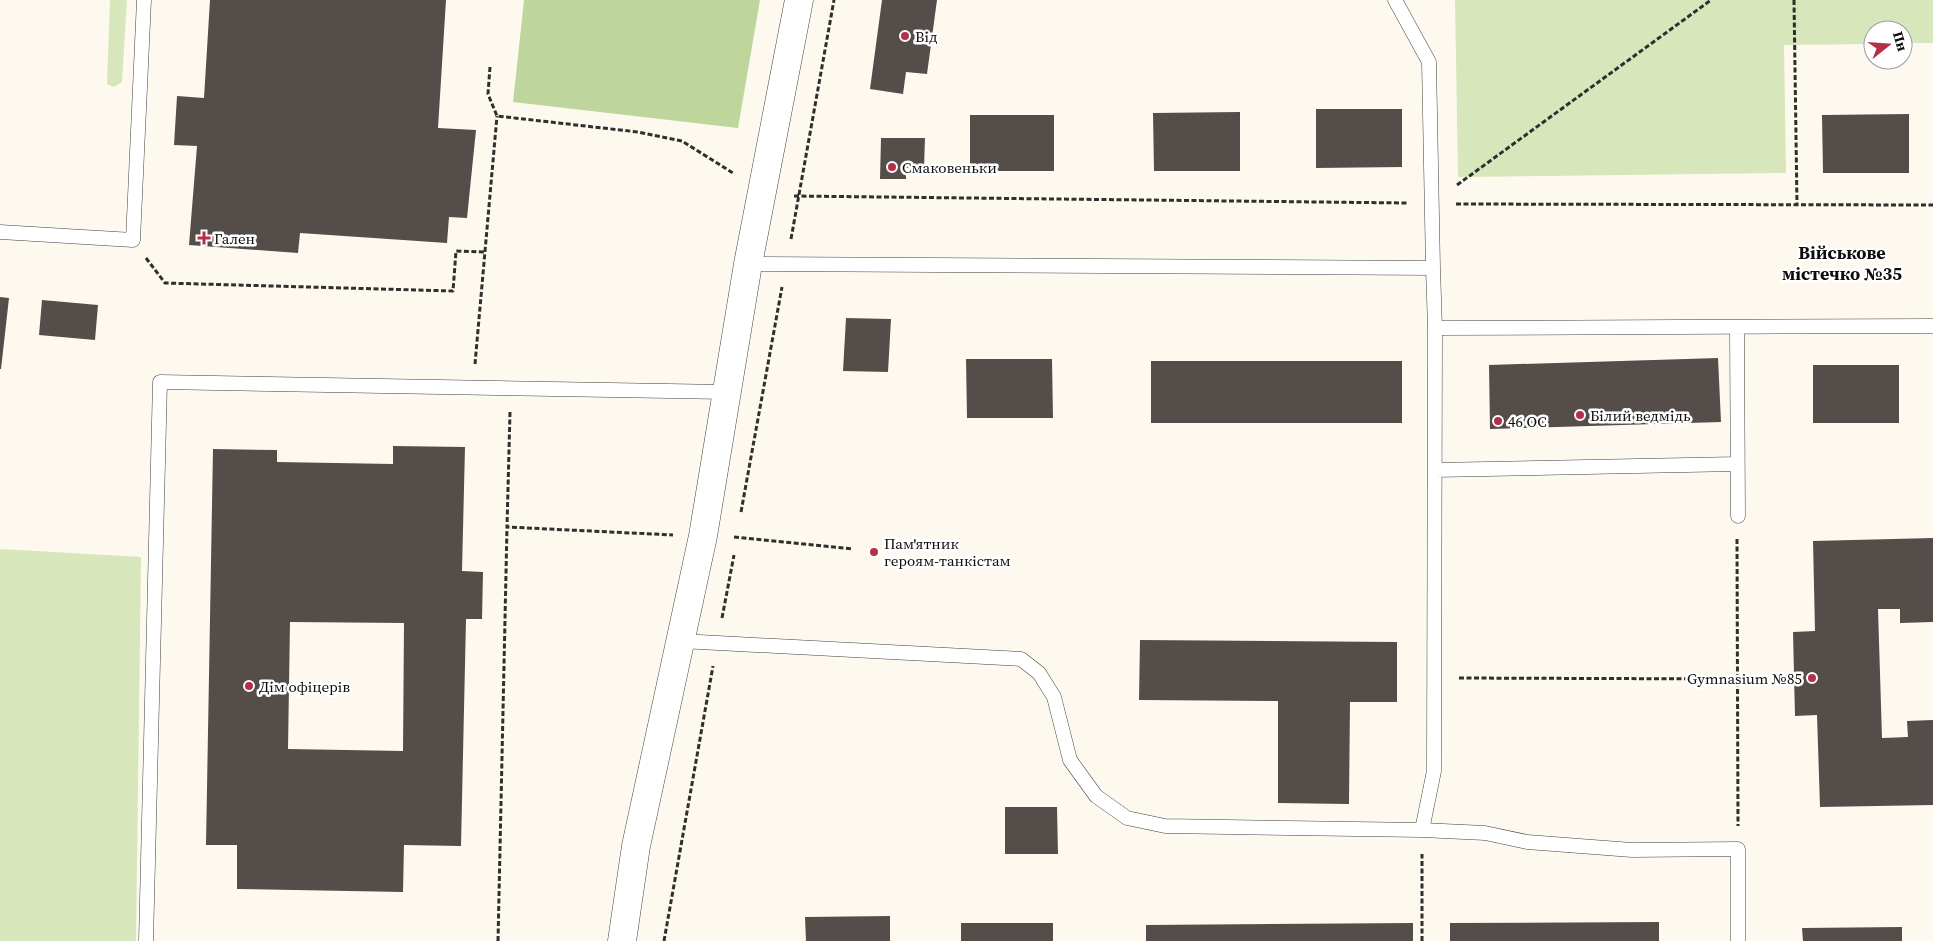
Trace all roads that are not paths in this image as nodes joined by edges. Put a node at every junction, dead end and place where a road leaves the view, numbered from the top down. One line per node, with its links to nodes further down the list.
1 (144, 0): 4 (lane)
2 (800, 0): 5 (street)
3 (1395, 0): 6 (lane)
4 (0, 232)
5 (748, 264): 6 (lane); 10 (street)
6 (1433, 268): 9 (lane)
7 (1737, 326): 8 (lane); 9 (lane); 11 (lane)
8 (1933, 326)
9 (1435, 328): 12 (lane)
10 (726, 392): 14 (street); 16 (lane)
11 (1737, 464): 12 (lane); 13 (lane)
12 (1435, 470): 15 (lane)
13 (1738, 516)
14 (681, 641): 15 (lane); 17 (street)
15 (1422, 830): 18 (lane)
16 (146, 941)
17 (622, 941)
18 (1738, 941)

